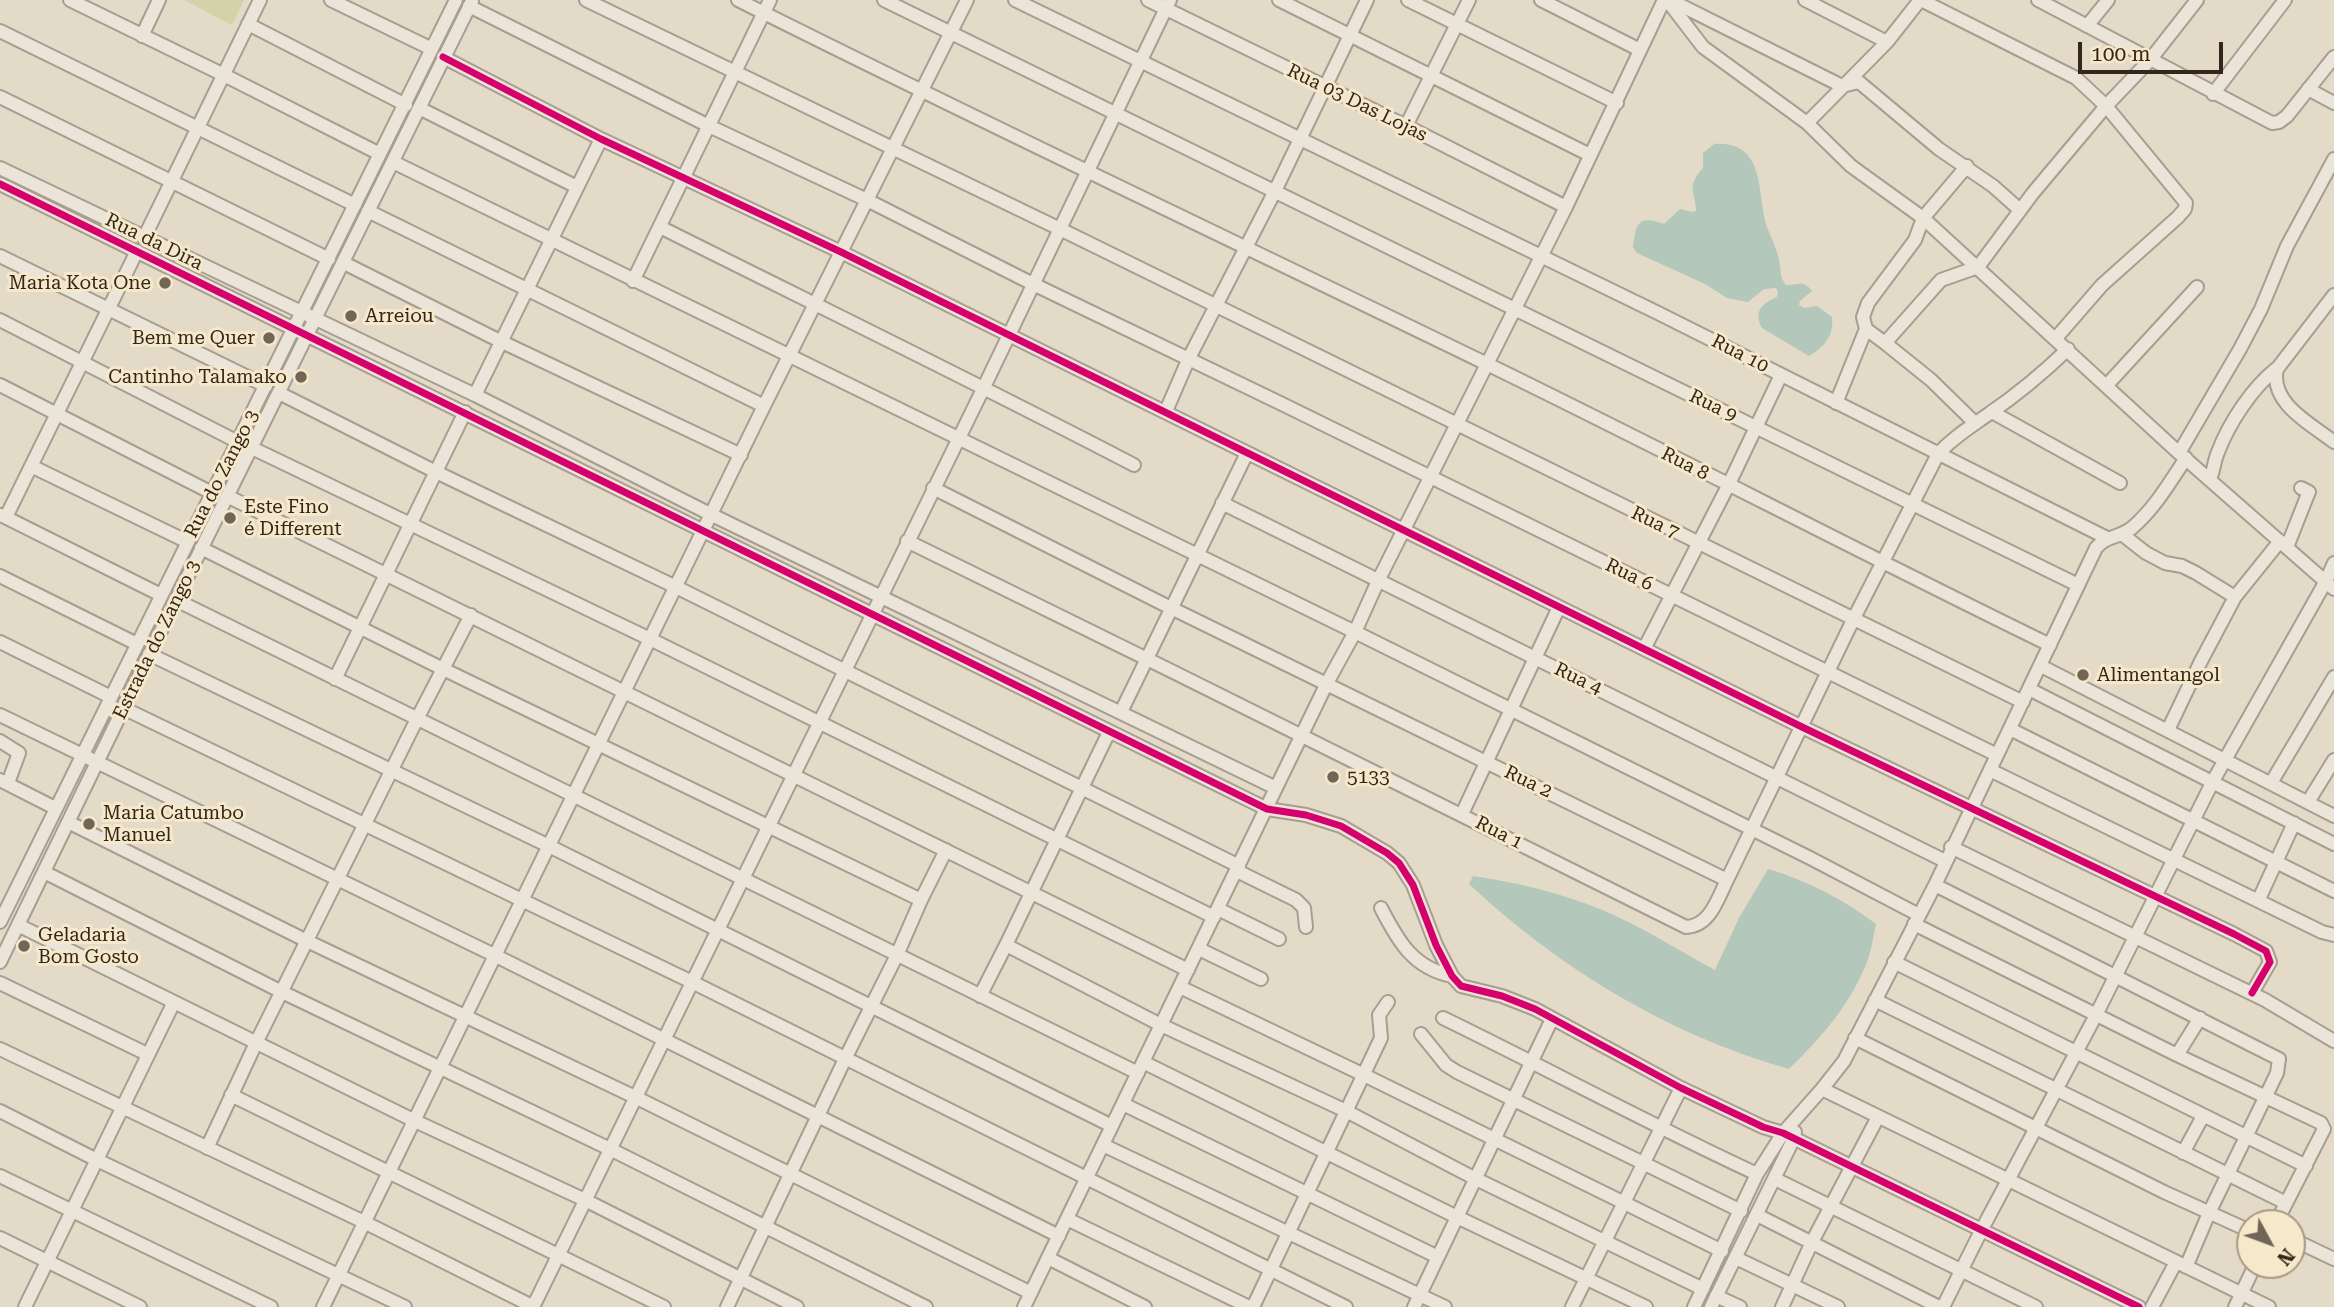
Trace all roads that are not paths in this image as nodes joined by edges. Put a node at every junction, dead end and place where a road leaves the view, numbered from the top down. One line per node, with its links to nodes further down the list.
1 (70, 0): 34 (street)
2 (159, 0): 34 (street)
3 (260, 0): 28 (street)
4 (331, 0): 37 (street)
5 (456, 0): 37 (street)
6 (586, 0): 41 (street, Rua 7)
7 (738, 0): 27 (street, Rua 8)
8 (770, 0): 27 (street)
9 (884, 0): 32 (street, Rua 9)
10 (967, 0): 32 (street)
11 (1015, 0): 40 (street, Rua 10)
12 (1148, 0): 26 (street, Rua 03 Das Lojas)
13 (1279, 0): 33 (street)
14 (1367, 0): 33 (street)
15 (1408, 0): 29 (street)
16 (1469, 0): 29 (street)
17 (1541, 0): 36 (street)
18 (1667, 0): 36 (street); 44 (street); 56 (street)
19 (1805, 0): 35 (street)
20 (1920, 0): 35 (street); 53 (street)
21 (2038, 0): 30 (street)
22 (2108, 0): 30 (street)
23 (2197, 0): 39 (street)
24 (2285, 0): 48 (street)
25 (471, 3): 37 (street); 57 (street, Rua 6)
26 (1168, 4): 40 (street); 45 (street, Rua 03 Das Lojas)
27 (764, 13): 41 (street); 47 (street, Rua 8)
28 (248, 24): 42 (street); 52 (street)
29 (1457, 24): 43 (street); 50 (street)
30 (2087, 26): 39 (street)
31 (0, 31): 59 (street)
32 (950, 33): 47 (street); 55 (street, Rua 9)
33 (1349, 35): 43 (street); 45 (street)
34 (142, 36): 42 (street)
35 (1887, 42): 44 (street)
36 (1640, 50): 50 (street)
37 (438, 53): 52 (street, Rua do Zango 3); 54 (street, Estrada do Zango 3); 60 (street)
38 (2334, 57): 46 (street)
39 (2150, 60): 48 (street); 53 (street)
40 (1141, 61): 55 (street); 61 (street, Rua 10)
41 (735, 73): 57 (street); 62 (street, Rua 7)
42 (224, 75): 59 (street); 63 (street)
43 (1430, 75): 58 (street); 64 (street)
44 (1842, 86): 56 (street); 67 (street)
45 (1325, 87): 58 (street, Rua 03 Das Lojas); 61 (street)
46 (2308, 89): 48 (street); 51 (street)
47 (921, 92): 62 (street); 69 (street, Rua 8)
48 (2213, 94)
49 (0, 97): 71 (street)
50 (1617, 103): 64 (street)
51 (2334, 103)
52 (406, 104): 63 (street, Rua do Zango 3)
53 (2106, 106): 79 (street); 109 (street)
54 (419, 108): 66 (street, Estrada do Zango 3); 73 (street)
55 (1116, 113): 69 (street); 74 (street, Rua 9)
56 (1807, 123): 80 (street)
57 (709, 126): 70 (street); 75 (street, Rua 6)
58 (1406, 126): 77 (street, Rua 03 Das Lojas)
59 (198, 127): 71 (street); 76 (street)
60 (601, 139): 70 (street); 73 (street)
61 (1300, 139): 74 (street); 89 (street, Rua 10)
62 (893, 149): 75 (street); 82 (street, Rua 7)
63 (380, 154): 76 (street, Rua do Zango 3)
64 (1590, 156): 77 (street)
65 (2334, 159): 141 (street)
66 (393, 163): 78 (street, Estrada do Zango 3); 84 (street)
67 (1967, 166): 79 (street); 80 (street)
68 (0, 167): 83 (street, Rua da Dira)
69 (1088, 170): 82 (street); 85 (street, Rua 8)
70 (684, 177): 81 (street); 87 (street)
71 (172, 181): 83 (street); 90 (street)
72 (0, 184): 86 (street, Rua da Dira)
73 (577, 187): 84 (street)
74 (1275, 191): 85 (street); 101 (street, Rua 9)
75 (867, 200): 87 (street); 94 (street, Rua 6)
76 (355, 205): 90 (street, Rua do Zango 3)
77 (1566, 207): 89 (street)
78 (368, 211): 91 (street, Estrada do Zango 3); 96 (street)
79 (2020, 211): 92 (street)
80 (1923, 218): 92 (street); 106 (street)
81 (660, 227): 93 (street); 98 (street)
82 (1060, 229): 94 (street); 99 (street, Rua 7)
83 (144, 238): 102 (street, Rua da Dira)
84 (551, 239): 93 (street); 96 (street)
85 (1246, 249): 99 (street); 116 (street, Rua 8)
86 (137, 251): 100 (street); 105 (street, Rua da Dira)
87 (841, 252): 98 (street); 107 (street)
88 (0, 256): 100 (street)
89 (1541, 256): 101 (street); 118 (street, Rua 10)
90 (329, 259): 102 (street, Rua do Zango 3)
91 (344, 263): 103 (street, Estrada do Zango 3); 110 (street)
92 (1978, 267): 109 (street); 111 (street)
93 (634, 281): 113 (street)
94 (1033, 284): 107 (street); 114 (street, Rua 6)
95 (2197, 287): 120 (street)
96 (525, 290): 110 (street); 126 (street)
97 (2334, 295): 117 (street)
98 (815, 305): 113 (street); 122 (street)
99 (1216, 306): 114 (street); 132 (street, Rua 7)
100 (108, 309): 115 (street); 121 (street)
101 (1514, 310): 116 (street); 133 (street, Rua 9)
102 (302, 312): 103 (street, Rua da Dira); 105 (street, Rua do Zango 3)
103 (316, 318): 108 (street, Estrada do Zango 3); 124 (street, Rua da Dira)
104 (0, 320): 115 (street)
105 (295, 328): 108 (street, Rua da Dira); 121 (street, Rua do Zango 3)
106 (1866, 329): 111 (street); 125 (street)
107 (1009, 334): 122 (street); 127 (street)
108 (308, 335): 123 (street, Estrada do Zango 3); 128 (street, Rua da Dira)
109 (2056, 338): 112 (street)
110 (500, 341): 124 (street); 140 (street)
111 (1885, 343): 131 (street)
112 (2068, 349): 120 (street); 129 (street)
113 (790, 355): 126 (street); 134 (street)
114 (1189, 358): 127 (street); 145 (street, Rua 6)
115 (83, 361): 130 (street); 135 (street)
116 (1487, 364): 132 (street); 148 (street, Rua 8)
117 (2277, 369): 136 (street); 146 (street)
118 (1781, 375): 125 (street, Rua 10); 133 (street)
119 (0, 385): 130 (street)
120 (2107, 385): 141 (street)
121 (266, 386): 135 (street, Rua do Zango 3)
122 (984, 387): 134 (street); 142 (street)
123 (279, 393): 137 (street, Estrada do Zango 3); 144 (street)
124 (475, 395): 155 (street, Rua da Dira)
125 (1836, 403): 139 (street, Rua 10)
126 (764, 406): 140 (street)
127 (1166, 411): 138 (street)
128 (465, 412): 144 (street); 159 (street, Rua da Dira)
129 (1992, 412): 131 (street); 147 (street)
130 (57, 415): 143 (street); 151 (street)
131 (1975, 423): 139 (street)
132 (1457, 425): 145 (street); 164 (street, Rua 7)
133 (1757, 427): 148 (street); 154 (street, Rua 9)
134 (959, 437): 149 (street); 167 (street)
135 (238, 442): 151 (street, Rua do Zango 3)
136 (2334, 442)
137 (252, 448): 152 (street, Estrada do Zango 3); 157 (street)
138 (1247, 453): 153 (street); 158 (street)
139 (1938, 454): 154 (street); 161 (street, Rua 10)
140 (741, 455): 155 (street)
141 (2183, 455): 146 (street); 160 (street)
142 (1134, 465)
143 (31, 466): 156 (street); 163 (street)
144 (436, 472): 157 (street); 175 (street)
145 (1430, 477): 158 (street); 178 (street, Rua 6)
146 (2210, 479): 165 (street)
147 (2120, 483)
148 (1728, 486): 164 (street); 169 (street, Rua 8)
149 (933, 488): 162 (street); 182 (street, Rua 2)
150 (2301, 488): 165 (street)
151 (212, 494): 163 (street, Rua do Zango 3)
152 (227, 496): 166 (street, Estrada do Zango 3); 170 (street)
153 (1222, 503): 167 (street); 172 (street, Rua 4)
154 (1912, 503): 169 (street); 173 (street, Rua 9)
155 (712, 515): 159 (street); 177 (street, Rua da Dira)
156 (3, 516): 176 (street)
157 (411, 526): 170 (street); 188 (street)
158 (1404, 530): 172 (street); 181 (street)
159 (703, 532): 175 (street); 184 (street, Rua da Dira)
160 (2123, 535): 161 (street); 179 (street)
161 (2107, 538): 173 (street)
162 (907, 541): 177 (street); 195 (street, Rua 1)
163 (188, 542): 176 (street, Rua do Zango 3)
164 (1697, 544): 178 (street); 185 (street, Rua 7)
165 (2284, 544): 174 (street); 179 (street)
166 (201, 548): 180 (street, Estrada do Zango 3); 186 (street)
167 (1197, 555): 182 (street); 187 (street)
168 (2334, 563): 174 (street)
169 (1882, 564): 185 (street); 191 (street, Rua 8)
170 (387, 574): 183 (street); 186 (street)
171 (0, 576): 190 (street)
172 (1378, 581): 187 (street); 194 (street, Rua 4)
173 (2078, 585): 191 (street)
174 (2330, 585): 222 (street)
175 (676, 587): 188 (street); 198 (street)
176 (161, 595): 190 (street, Rua do Zango 3)
177 (881, 595): 184 (street); 209 (street, Rua da Dira)
178 (1670, 596): 192 (street); 199 (street, Rua 6)
179 (2235, 597): 215 (street)
180 (176, 600): 193 (street, Estrada do Zango 3); 201 (street)
181 (1559, 607): 192 (street); 194 (street)
182 (1171, 608): 195 (street); 202 (street, Rua 2)
183 (471, 615): 197 (street); 204 (street)
184 (871, 615): 198 (street); 216 (street, Rua da Dira)
185 (1853, 620): 199 (street); 206 (street, Rua 7)
186 (360, 628): 197 (street); 201 (street)
187 (1355, 632): 202 (street); 208 (street)
188 (650, 639): 204 (street); 212 (street)
189 (0, 642): 205 (street)
190 (137, 643): 205 (street, Rua do Zango 3)
191 (2050, 645): 196 (street)
192 (1644, 649): 213 (street)
193 (149, 654): 207 (street, Estrada do Zango 3); 227 (street)
194 (1536, 657): 208 (street); 229 (street, Rua 4)
195 (1147, 660): 209 (street); 217 (street, Rua 1)
196 (2040, 666): 203 (street); 215 (street)
197 (443, 669): 211 (street); 219 (street)
198 (844, 671): 212 (street); 233 (street)
199 (1827, 673): 213 (street); 221 (street, Rua 6)
200 (2334, 677): 232 (street)
201 (335, 678): 211 (street)
202 (1327, 683): 217 (street); 224 (street, Rua 2)
203 (2029, 689): 206 (street); 230 (street)
204 (625, 693): 219 (street); 228 (street)
205 (111, 697): 220 (street, Rua do Zango 3)
206 (2023, 702): 214 (street)
207 (123, 708): 225 (street, Estrada do Zango 3); 244 (street)
208 (1512, 710): 224 (street); 247 (street)
209 (1121, 712): 234 (street, Rua da Dira)
210 (0, 715): 220 (street)
211 (416, 719): 227 (street); 235 (street)
212 (819, 721): 228 (street); 248 (street)
213 (1802, 727): 229 (street); 238 (street)
214 (2010, 729): 221 (street); 242 (street)
215 (2168, 730): 222 (street)
216 (1109, 732): 233 (street); 239 (street, Rua da Dira)
217 (1302, 738): 234 (street); 240 (street, Rua 1)
218 (0, 741): 231 (street)
219 (599, 743): 235 (street); 246 (street)
220 (82, 755): 225 (street); 237 (street, Rua do Zango 3)
221 (1997, 755): 226 (street)
222 (2225, 760): 230 (street); 232 (street)
223 (2334, 760): 236 (street)
224 (1487, 761): 240 (street); 260 (street, Rua 2)
225 (97, 763): 243 (street, Estrada do Zango 3); 259 (street)
226 (1990, 769): 238 (street); 253 (street)
227 (391, 771): 244 (street); 250 (street)
228 (793, 774): 246 (street); 252 (street)
229 (1778, 777): 247 (street); 254 (street, Rua 4)
230 (2213, 781): 242 (street); 245 (street)
231 (4, 782): 237 (street)
232 (2271, 783): 236 (street)
233 (1081, 788): 248 (street); 256 (street)
234 (1276, 788): 239 (street)
235 (574, 794): 250 (street); 258 (street)
236 (2308, 802): 241 (street)
237 (55, 808): 271 (street, Rua do Zango 3)
238 (1971, 808): 251 (street); 264 (street)
239 (1267, 809): 256 (street); 286 (street, Rua da Dira)
240 (1462, 814): 260 (street, Rua 1)
241 (2334, 816)
242 (2194, 820): 253 (street); 255 (street)
243 (68, 822): 257 (street, Estrada do Zango 3); 278 (street)
244 (366, 823): 259 (street); 267 (street)
245 (2294, 823): 249 (street); 255 (street)
246 (768, 825): 258 (street); 266 (street)
247 (1752, 829): 260 (street); 270 (street)
248 (1057, 839): 263 (street); 269 (street)
249 (2334, 844)
250 (549, 846): 267 (street); 274 (street)
251 (1951, 847): 254 (street); 276 (street)
252 (946, 850): 263 (street); 266 (street)
253 (2174, 860): 264 (street); 265 (street)
254 (1945, 861): 261 (street)
255 (2277, 862): 262 (street); 265 (street)
256 (1238, 868): 269 (street); 273 (street)
257 (44, 872): 272 (street, Estrada do Zango 3); 292 (street)
258 (743, 878): 274 (street); 282 (street)
259 (338, 880): 278 (street); 281 (street)
260 (1727, 880)
261 (1935, 885): 270 (street); 287 (street)
262 (2334, 891)
263 (1031, 892): 279 (street); 285 (street)
264 (2157, 896): 276 (street); 293 (street)
265 (2259, 899): 275 (street)
266 (921, 900): 282 (street)
267 (521, 901): 281 (street); 289 (street)
268 (1381, 908): 286 (street)
269 (1216, 913): 277 (street); 280 (street)
270 (1917, 919): 284 (street); 299 (street)
271 (0, 922)
272 (18, 925): 283 (street, Estrada do Zango 3); 296 (street)
273 (1306, 927)
274 (717, 930): 289 (street); 298 (street)
275 (2334, 935)
276 (2135, 937): 287 (street); 293 (street)
277 (1279, 939)
278 (307, 941): 292 (street); 300 (street)
279 (1006, 944): 294 (street); 304 (street)
280 (1199, 949): 285 (street); 288 (street)
281 (494, 955): 300 (street); 307 (street)
282 (897, 955): 294 (street); 298 (street)
283 (0, 962)
284 (1894, 962): 295 (street); 311 (street)
285 (1188, 970): 291 (street)
286 (1452, 976): 303 (street)
287 (2115, 977): 299 (street); 302 (street)
288 (1261, 979)
289 (692, 982): 307 (street); 314 (street)
290 (0, 983): 312 (street)
291 (1180, 987): 304 (street); 318 (street)
292 (282, 992): 309 (street); 316 (street)
293 (2252, 993): 308 (street)
294 (980, 996): 317 (street)
295 (1875, 1000): 306 (street); 321 (street)
296 (174, 1002): 309 (street); 312 (street)
297 (1388, 1002): 318 (street)
298 (871, 1007): 314 (street); 334 (street)
299 (2096, 1015): 311 (street); 313 (street)
300 (464, 1016): 316 (street); 323 (street)
301 (1443, 1018): 315 (street)
302 (2200, 1018): 313 (street); 324 (street)
303 (1552, 1019): 315 (street); 319 (street)
304 (1161, 1025): 317 (street); 329 (street)
305 (1421, 1034): 325 (street)
306 (1855, 1038): 320 (street); 336 (street)
307 (663, 1040): 323 (street); 331 (street)
308 (2334, 1041)
309 (256, 1043): 322 (street); 333 (street)
310 (0, 1049): 327 (street)
311 (2075, 1053): 321 (street); 330 (street)
312 (147, 1054): 327 (street)
313 (2177, 1055): 324 (street)
314 (845, 1059): 331 (street); 354 (street)
315 (1532, 1061): 325 (street); 335 (street)
316 (440, 1066): 333 (street); 342 (street)
317 (1141, 1068): 326 (street); 343 (street)
318 (1364, 1074): 329 (street); 339 (street)
319 (1681, 1088): 335 (street); 337 (street)
320 (1822, 1089): 332 (street); 337 (street)
321 (2056, 1089): 336 (street); 344 (street)
322 (231, 1095): 341 (street); 349 (street)
323 (635, 1097): 342 (street); 351 (street)
324 (2266, 1097): 338 (street); 347 (street)
325 (1514, 1099): 339 (street); 346 (street)
326 (1123, 1104): 334 (street); 358 (street)
327 (122, 1107): 341 (street); 345 (street)
328 (0, 1111): 345 (street)
329 (1346, 1111): 343 (street); 355 (street)
330 (2203, 1116): 338 (street); 344 (street)
331 (817, 1117): 351 (street); 375 (street)
332 (1878, 1117): 348 (street); 357 (street)
333 (415, 1121): 349 (street); 359 (street)
334 (1112, 1126): 340 (street)
335 (1661, 1129): 346 (street); 350 (street)
336 (2037, 1129): 357 (street); 366 (street)
337 (1788, 1135): 348 (street); 350 (street); 356 (street)
338 (2246, 1136): 347 (street); 352 (street)
339 (1494, 1139): 355 (street); 360 (street)
340 (1103, 1144): 354 (street); 374 (street)
341 (207, 1148): 370 (street)
342 (610, 1149): 359 (street); 372 (street)
343 (1326, 1152): 358 (street); 368 (street)
344 (2183, 1153): 352 (street)
345 (97, 1160): 365 (street); 390 (street)
346 (1643, 1162): 360 (street); 364 (street)
347 (2306, 1166): 361 (street)
348 (1852, 1167): 362 (street); 373 (street)
349 (390, 1172): 370 (street); 381 (street)
350 (1757, 1174): 364 (street)
351 (790, 1175): 372 (street); 399 (street)
352 (2227, 1175): 361 (street); 366 (street)
353 (0, 1176): 365 (street)
354 (1087, 1178): 369 (street); 388 (street)
355 (1474, 1178): 368 (street); 377 (street)
356 (1775, 1179): 362 (street); 367 (street)
357 (2008, 1181): 373 (street); 387 (street)
358 (1307, 1192): 374 (street); 383 (street)
359 (585, 1200): 381 (street); 391 (street)
360 (1624, 1201): 377 (street); 380 (street)
361 (2286, 1203): 363 (street)
362 (1833, 1206): 378 (street); 389 (street)
363 (2283, 1209)
364 (1741, 1211): 380 (street)
365 (72, 1212): 386 (street); 402 (street)
366 (2208, 1213): 371 (street); 387 (street)
367 (1758, 1215): 378 (street); 385 (street)
368 (1457, 1217): 383 (street); 392 (street)
369 (1067, 1219): 375 (street); 411 (street)
370 (365, 1222): 390 (street); 405 (street)
371 (2236, 1225)
372 (764, 1227): 391 (street); 409 (street)
373 (1981, 1231): 389 (street); 423 (street)
374 (1288, 1233): 388 (street); 396 (street)
375 (1059, 1236): 384 (street)
376 (0, 1238): 386 (street)
377 (1606, 1241): 392 (street); 395 (street)
378 (1812, 1241): 394 (street); 421 (street)
379 (2306, 1245): 382 (street)
380 (1722, 1251): 395 (street)
381 (558, 1255): 405 (street); 406 (street)
382 (2333, 1256)
383 (1438, 1257): 396 (street)
384 (1048, 1258): 399 (street); 410 (street)
385 (1736, 1258): 394 (street); 398 (street)
386 (47, 1261): 400 (street); 401 (street)
387 (2181, 1265): 397 (street); 424 (street)
388 (1270, 1269): 411 (street); 412 (street)
389 (1961, 1272): 421 (street); 422 (street)
390 (339, 1273): 403 (street); 404 (street)
391 (740, 1279): 407 (street); 408 (street)
392 (1586, 1279): 415 (street); 416 (street)
393 (2248, 1279): 397 (street)
394 (1793, 1285): 419 (street); 420 (street)
395 (1703, 1289): 417 (street)
396 (1419, 1294): 413 (street); 414 (street)
397 (2241, 1294): 425 (street); 426 (street)
398 (1714, 1301): 418 (street)
399 (1028, 1303)
400 (25, 1307)
401 (140, 1307)
402 (271, 1307)
403 (323, 1307)
404 (405, 1307)
405 (533, 1307)
406 (664, 1307)
407 (727, 1307)
408 (797, 1307)
409 (926, 1307)
410 (1145, 1307)
411 (1251, 1307)
412 (1346, 1307)
413 (1413, 1307)
414 (1445, 1307)
415 (1573, 1307)
416 (1646, 1307)
417 (1694, 1307)
418 (1740, 1307)
419 (1782, 1307)
420 (1838, 1307)
421 (1941, 1307)
422 (2036, 1307)
423 (2139, 1307)
424 (2152, 1307)
425 (2235, 1307)
426 (2269, 1307)

